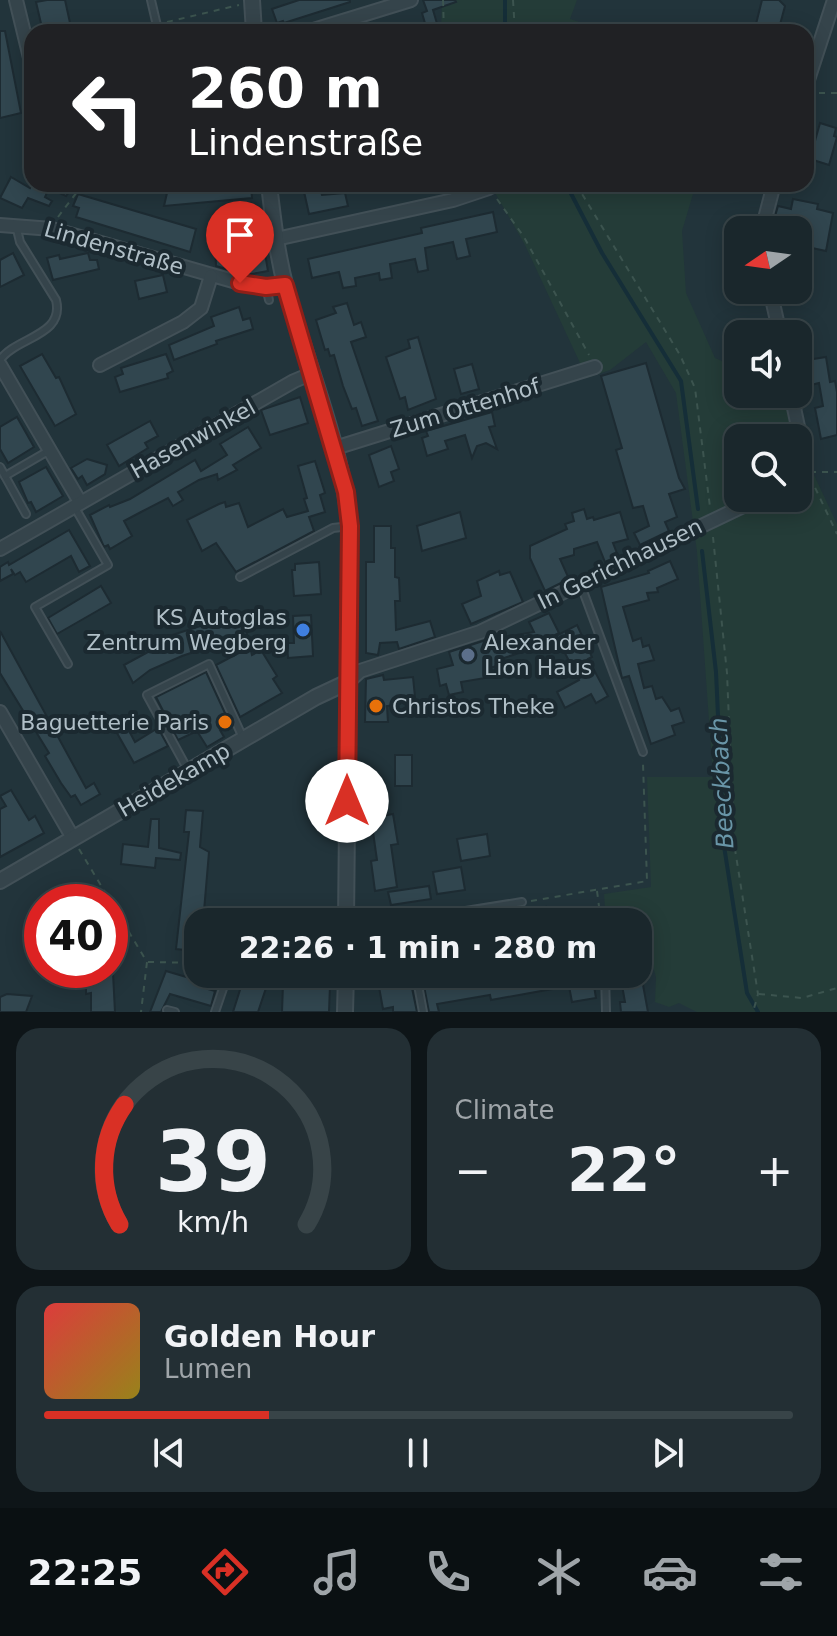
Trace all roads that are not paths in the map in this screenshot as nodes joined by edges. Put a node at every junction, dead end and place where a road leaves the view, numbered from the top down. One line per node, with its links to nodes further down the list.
1 (16, 0): 9 (street)
2 (151, 0): 6 (lane)
3 (411, 0): 8 (street)
4 (834, 0): 10 (street)
5 (252, 1): 7 (street)
6 (156, 24)
7 (253, 24)
8 (333, 24)
9 (24, 33)
10 (814, 72)
11 (270, 192): 17 (street)
12 (477, 192): 17 (street)
13 (772, 192): 14 (street)
14 (766, 216)
15 (0, 225): 16 (street, Lindenstraße)
16 (16, 225): 18 (street, Lindenstraße); 22 (lane, Lindenstraße)
17 (276, 239): 19 (street)
18 (211, 276): 20 (street, Lindenstraße); 23 (street, Lindenstraße)
19 (285, 285): 20 (street, Lindenstraße); 25 (street)
20 (266, 287): 21 (lane)
21 (269, 300)
22 (0, 363): 27 (street)
23 (100, 365)
24 (595, 367): 26 (street, Zum Ottenhof)
25 (313, 373): 26 (street); 30 (street, Hasenwinkel)
26 (335, 448): 33 (street)
27 (50, 450): 29 (lane); 30 (street)
28 (0, 467): 29 (lane)
29 (5, 476): 32 (lane)
30 (77, 504): 34 (street, Hasenwinkel); 37 (lane)
31 (730, 512): 36 (street, In Gerichhausen)
32 (26, 514)
33 (350, 526): 35 (lane); 38 (street)
34 (0, 549)
35 (240, 577)
36 (579, 582): 38 (street, In Gerichhausen); 41 (lane)
37 (68, 664)
38 (348, 682): 40 (street, Heidekamp); 46 (street)
39 (0, 712): 43 (street)
40 (244, 740): 42 (street, Heidekamp); 42 (lane)
41 (643, 752)
42 (189, 772): 43 (street, Heidekamp)
43 (73, 838): 44 (street, Heidekamp)
44 (0, 881)
45 (522, 902): 47 (lane)
46 (346, 908)
47 (484, 908)
48 (223, 988): 52 (lane)
49 (346, 988): 53 (street)
50 (419, 988): 54 (lane)
51 (605, 988): 55 (lane)
52 (215, 1012)
53 (345, 1012)
54 (423, 1012)
55 (606, 1012)

